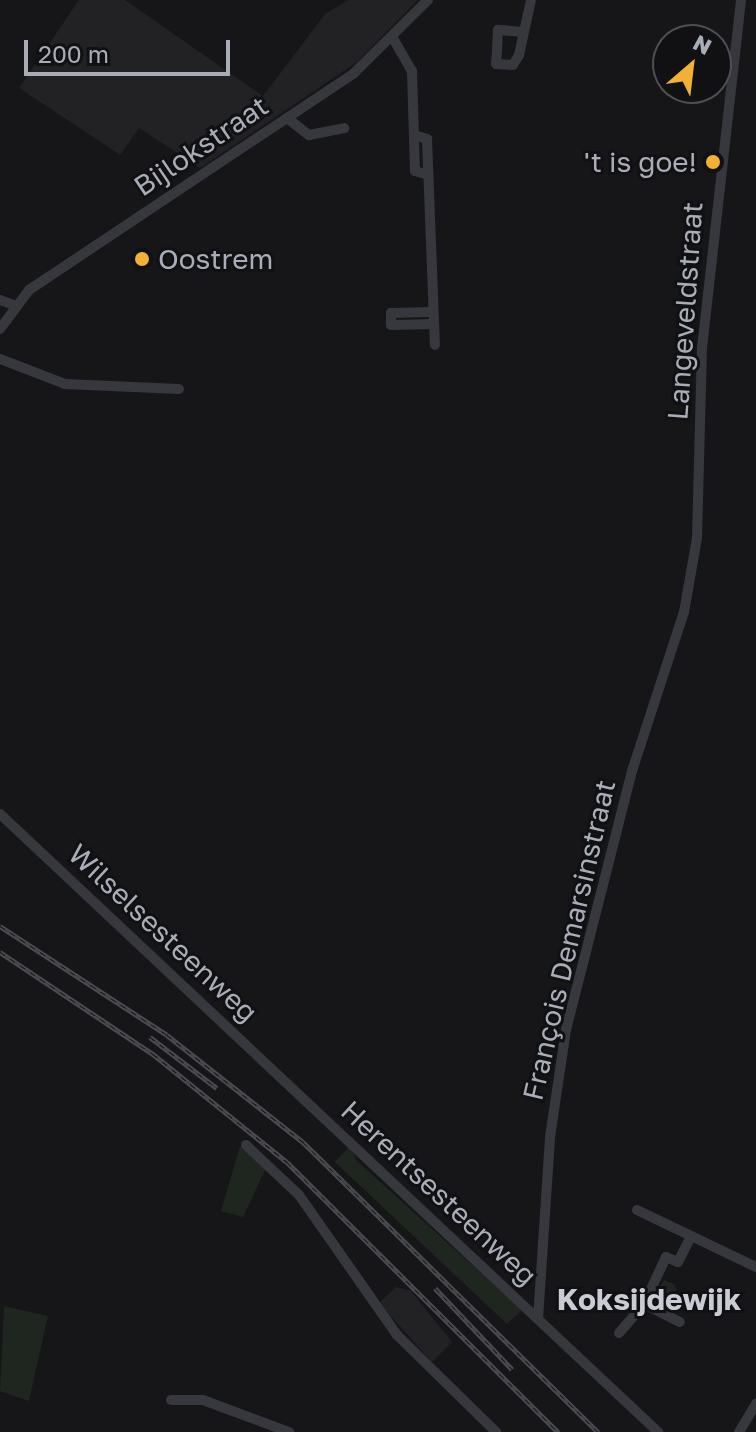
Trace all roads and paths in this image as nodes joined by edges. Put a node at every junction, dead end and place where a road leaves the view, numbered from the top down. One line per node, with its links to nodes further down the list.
1 (428, 0): 5 (street, Bijlokstraat)
2 (531, 0): 4 (street)
3 (741, 0): 14 (street, Langeveldstraat)
4 (523, 32)
5 (394, 40): 6 (street, Bijlokstraat); 11 (street)
6 (287, 118): 7 (street); 9 (street, Bijlokstraat)
7 (344, 128)
8 (0, 300): 9 (street)
9 (14, 305): 10 (street, Bijlokstraat)
10 (0, 329)
11 (435, 345)
12 (0, 359): 13 (street)
13 (179, 389)
14 (680, 626): 22 (street, François Demarsinstraat)
15 (0, 814): 16 (street, Wilselsesteenweg)
16 (293, 1087): 22 (street, Herentsesteenweg)
17 (246, 1145): 28 (street)
18 (637, 1210): 19 (street)
19 (691, 1236): 20 (street); 21 (street)
20 (756, 1267)
21 (644, 1304): 23 (street); 24 (street)
22 (538, 1319): 29 (street, Herentsesteenweg)
23 (680, 1322)
24 (619, 1333)
25 (171, 1400): 27 (street)
26 (756, 1404): 30 (street)
27 (289, 1432)
28 (496, 1432)
29 (658, 1432)
30 (739, 1432)

